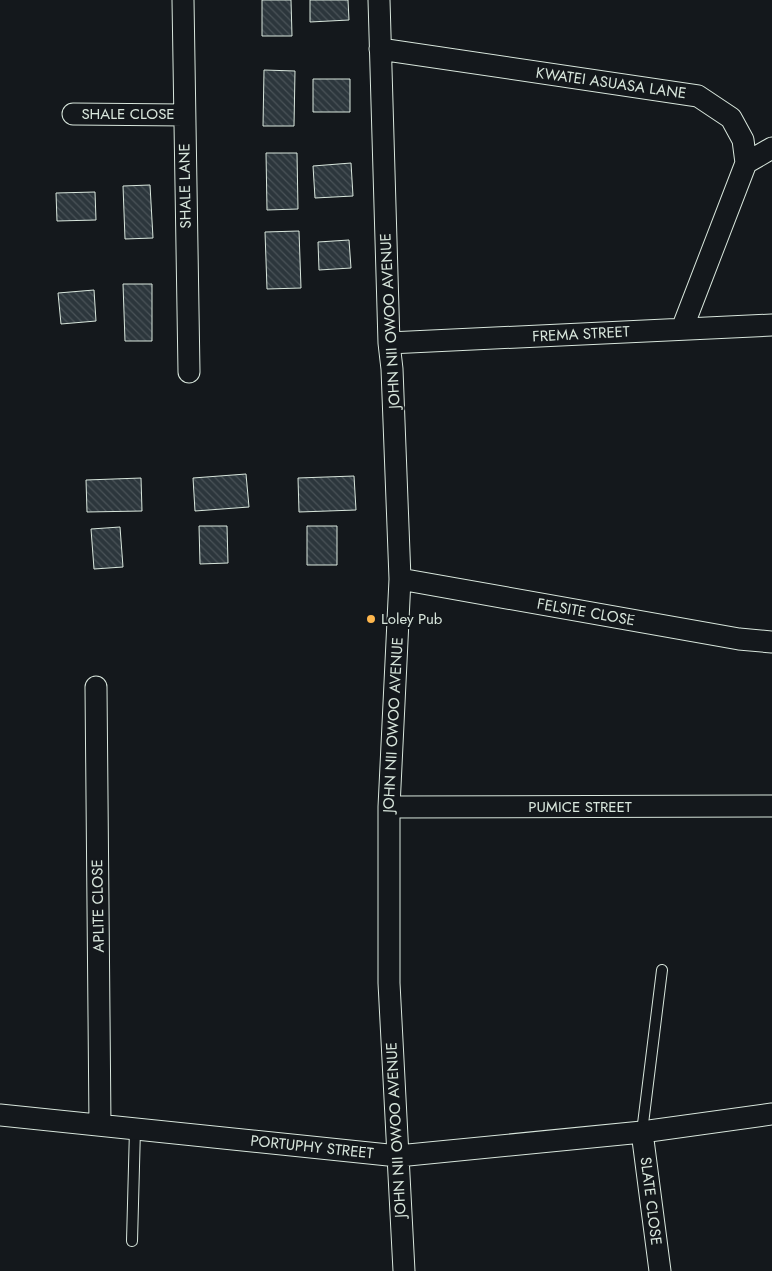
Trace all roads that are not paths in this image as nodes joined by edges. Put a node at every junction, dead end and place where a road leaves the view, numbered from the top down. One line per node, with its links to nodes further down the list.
1 (183, 0): 5 (street, SHALE LANE)
2 (380, 0): 3 (street, JOHN NII OWOO AVENUE)
3 (380, 49): 7 (street, KWATEI ASUASA LANE); 10 (street, JOHN NII OWOO AVENUE)
4 (73, 114): 5 (street, SHALE CLOSE)
5 (184, 115): 11 (street, SHALE LANE)
6 (772, 148): 7 (street)
7 (746, 163): 9 (street)
8 (772, 325): 9 (street, FREMA STREET)
9 (682, 329): 10 (street, FREMA STREET)
10 (389, 343): 12 (street, JOHN NII OWOO AVENUE)
11 (189, 372)
12 (400, 579): 13 (street, FELSITE CLOSE); 16 (street, JOHN NII OWOO AVENUE)
13 (772, 642)
14 (96, 687): 20 (street, APLITE CLOSE)
15 (772, 806): 16 (street, PUMICE STREET)
16 (389, 807): 23 (street, JOHN NII OWOO AVENUE)
17 (662, 970): 22 (lane)
18 (0, 1114): 20 (street, PORTUPHY STREET)
19 (772, 1114): 22 (street, PORTUPHY STREET)
20 (100, 1125): 21 (street, PORTUPHY STREET)
21 (135, 1129): 23 (street, PORTUPHY STREET); 24 (lane)
22 (642, 1132): 23 (street, PORTUPHY STREET); 26 (street, SLATE CLOSE)
23 (398, 1156): 25 (street, JOHN NII OWOO AVENUE)
24 (132, 1241)
25 (404, 1271)
26 (660, 1271)

